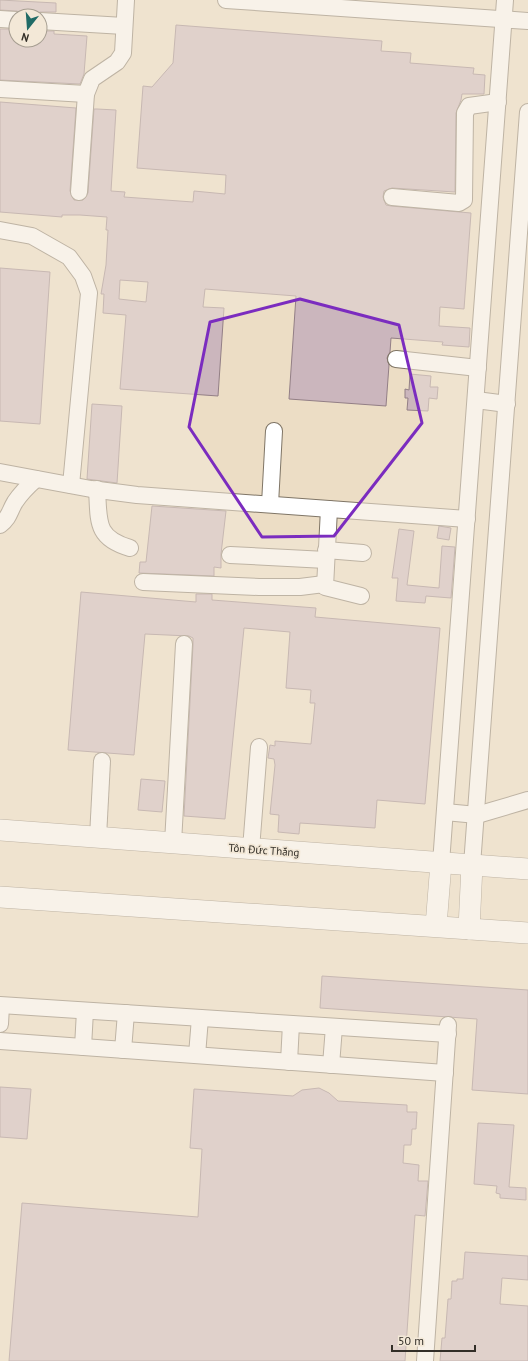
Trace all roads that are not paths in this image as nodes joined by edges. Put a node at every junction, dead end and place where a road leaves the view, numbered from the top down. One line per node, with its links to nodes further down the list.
1 (126, 0): 7 (street)
2 (226, 0): 4 (street)
3 (505, 0): 4 (street)
4 (504, 19): 6 (street); 10 (street)
5 (48, 21): 7 (street)
6 (528, 21)
7 (124, 26): 9 (street)
8 (0, 89): 9 (street)
9 (86, 94): 12 (street)
10 (498, 102): 13 (street); 17 (street)
11 (528, 112): 15 (street)
12 (79, 192)
13 (392, 196)
14 (0, 230): 23 (street)
15 (521, 293): 19 (street)
16 (396, 359): 17 (street)
17 (478, 368): 18 (street)
18 (476, 400): 19 (street); 27 (street)
19 (507, 404): 41 (street)
20 (274, 432): 25 (street)
21 (0, 472): 22 (street)
22 (36, 479): 23 (street); 28 (street)
23 (71, 485): 24 (street)
24 (97, 489): 25 (street); 29 (street)
25 (270, 504): 26 (street)
26 (329, 509): 27 (street); 32 (street)
27 (467, 519): 40 (street)
28 (0, 525)
29 (130, 548)
30 (363, 553): 32 (street)
31 (230, 555): 32 (street)
32 (326, 555): 34 (street)
33 (143, 582): 34 (street)
34 (324, 584): 35 (street)
35 (361, 596)
36 (184, 644): 44 (street)
37 (259, 747): 45 (street)
38 (102, 761): 43 (street)
39 (528, 800): 41 (street)
40 (445, 812): 41 (street); 46 (street)
41 (476, 814): 47 (street)
42 (0, 830): 43 (main road, Tôn Đức Thắng)
43 (98, 837): 44 (main road, Tôn Đức Thắng)
44 (173, 843): 45 (main road, Tôn Đức Thắng)
45 (251, 849): 46 (main road, Tôn Đức Thắng)
46 (441, 863): 47 (main road, Tôn Đức Thắng); 50 (main road)
47 (472, 865): 48 (main road, Tôn Đức Thắng); 51 (main road)
48 (528, 869)
49 (0, 897): 50 (main road)
50 (436, 926): 51 (main road)
51 (469, 929): 52 (main road)
52 (528, 933)
53 (1, 1006): 54 (street); 57 (street)
54 (85, 1011): 55 (street); 61 (street)
55 (126, 1014): 56 (street); 62 (street)
56 (200, 1018): 58 (street); 63 (street)
57 (0, 1024)
58 (291, 1024): 59 (street); 64 (street)
59 (334, 1027): 65 (street); 66 (street)
60 (0, 1041): 61 (street)
61 (83, 1047): 62 (street)
62 (123, 1050): 63 (street)
63 (197, 1055): 64 (street)
64 (288, 1062): 65 (street)
65 (331, 1065): 66 (street)
66 (445, 1073): 67 (street)
67 (426, 1361)

